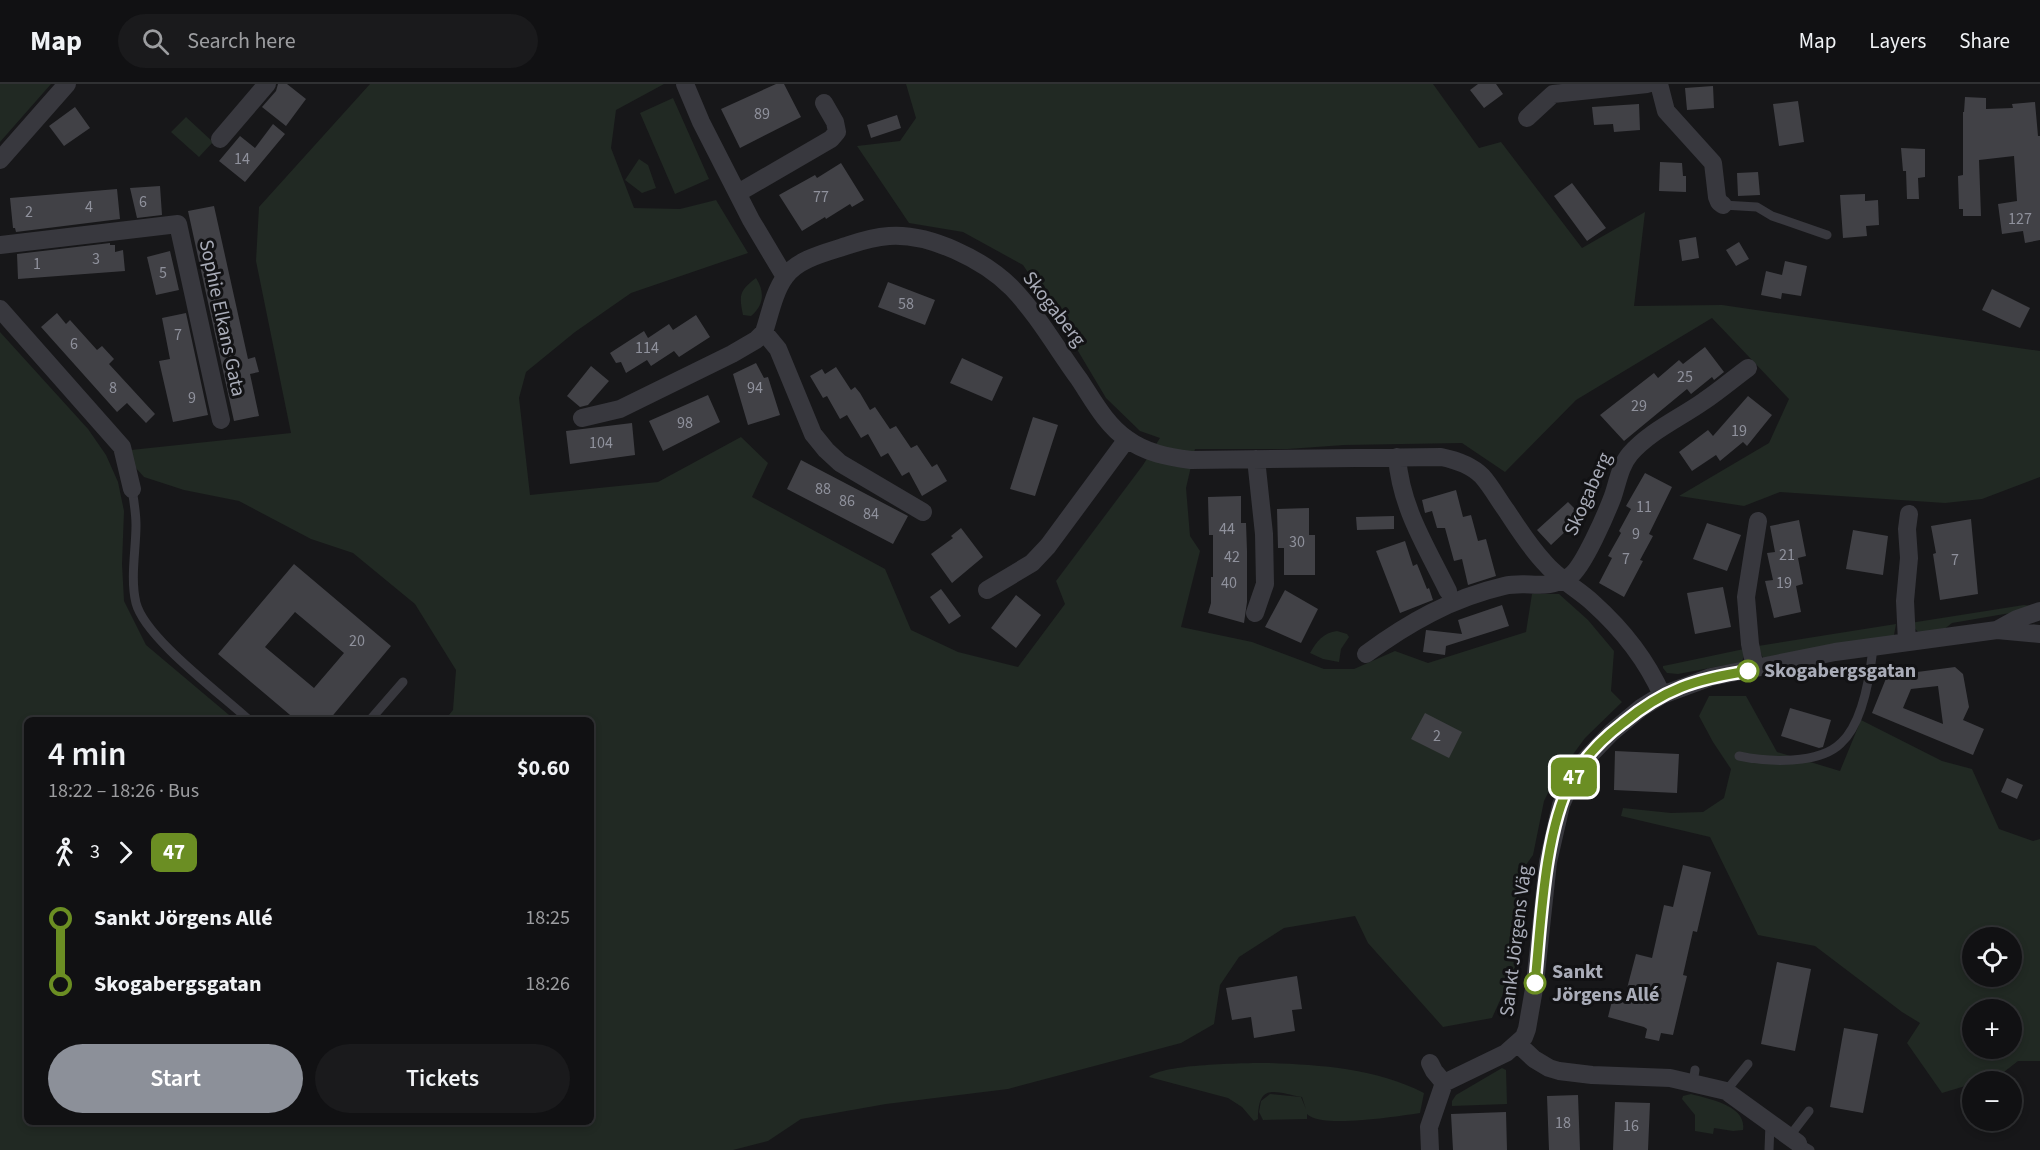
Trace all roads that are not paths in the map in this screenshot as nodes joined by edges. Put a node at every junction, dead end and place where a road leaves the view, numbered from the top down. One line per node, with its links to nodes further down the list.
1 (67, 84): 9 (street)
2 (267, 84): 8 (street)
3 (685, 84): 10 (street)
4 (1647, 84): 7 (street)
5 (1659, 84): 11 (street)
6 (824, 103): 10 (street)
7 (1527, 118)
8 (220, 139)
9 (0, 160)
10 (738, 193): 14 (street)
11 (1723, 205): 12 (lane)
12 (1827, 235)
13 (0, 244): 19 (street, Sophie Elkans Gata)
14 (785, 277): 16 (street); 20 (street, Skogaberg)
15 (0, 309): 23 (street)
16 (764, 332): 18 (street); 24 (street)
17 (1749, 368): 27 (street, Skogaberg)
18 (582, 418)
19 (221, 420)
20 (1127, 440): 22 (street, Skogaberg); 28 (street)
21 (1397, 457): 22 (street, Skogaberg); 27 (street, Skogaberg); 29 (street)
22 (1256, 459): 31 (street)
23 (132, 489): 40 (lane)
24 (923, 512)
25 (1909, 514): 34 (street)
26 (1758, 521): 37 (street)
27 (1562, 580): 36 (street); 39 (street, Skogaberg)
28 (987, 590)
29 (1448, 591)
30 (2040, 611): 32 (street, Sankt Jörgens Väg)
31 (1255, 613)
32 (1997, 630): 33 (street, Sankt Jörgens Väg); 34 (street, Sankt Jörgens Väg)
33 (2040, 634)
34 (1907, 642): 35 (street, Sankt Jörgens Väg)
35 (1873, 648): 37 (street, Sankt Jörgens Väg); 42 (lane)
36 (1366, 654)
37 (1755, 668): 39 (street, Sankt Jörgens Väg)
38 (403, 682): 41 (lane)
39 (1662, 695): 43 (street, Sankt Jörgens Väg)
40 (246, 717)
41 (373, 717)
42 (1739, 756)
43 (1518, 1044): 46 (street, Sankt Jörgens Väg); 47 (street, Sankt Jörgens Väg)
44 (1430, 1063): 46 (street)
45 (1748, 1064): 47 (lane)
46 (1444, 1083): 51 (street)
47 (1726, 1091): 49 (street, Sankt Jörgens Väg)
48 (1809, 1111): 50 (lane)
49 (1770, 1124): 50 (street, Sankt Jörgens Väg); 52 (lane)
50 (1799, 1143)
51 (1430, 1150)
52 (1769, 1150)

